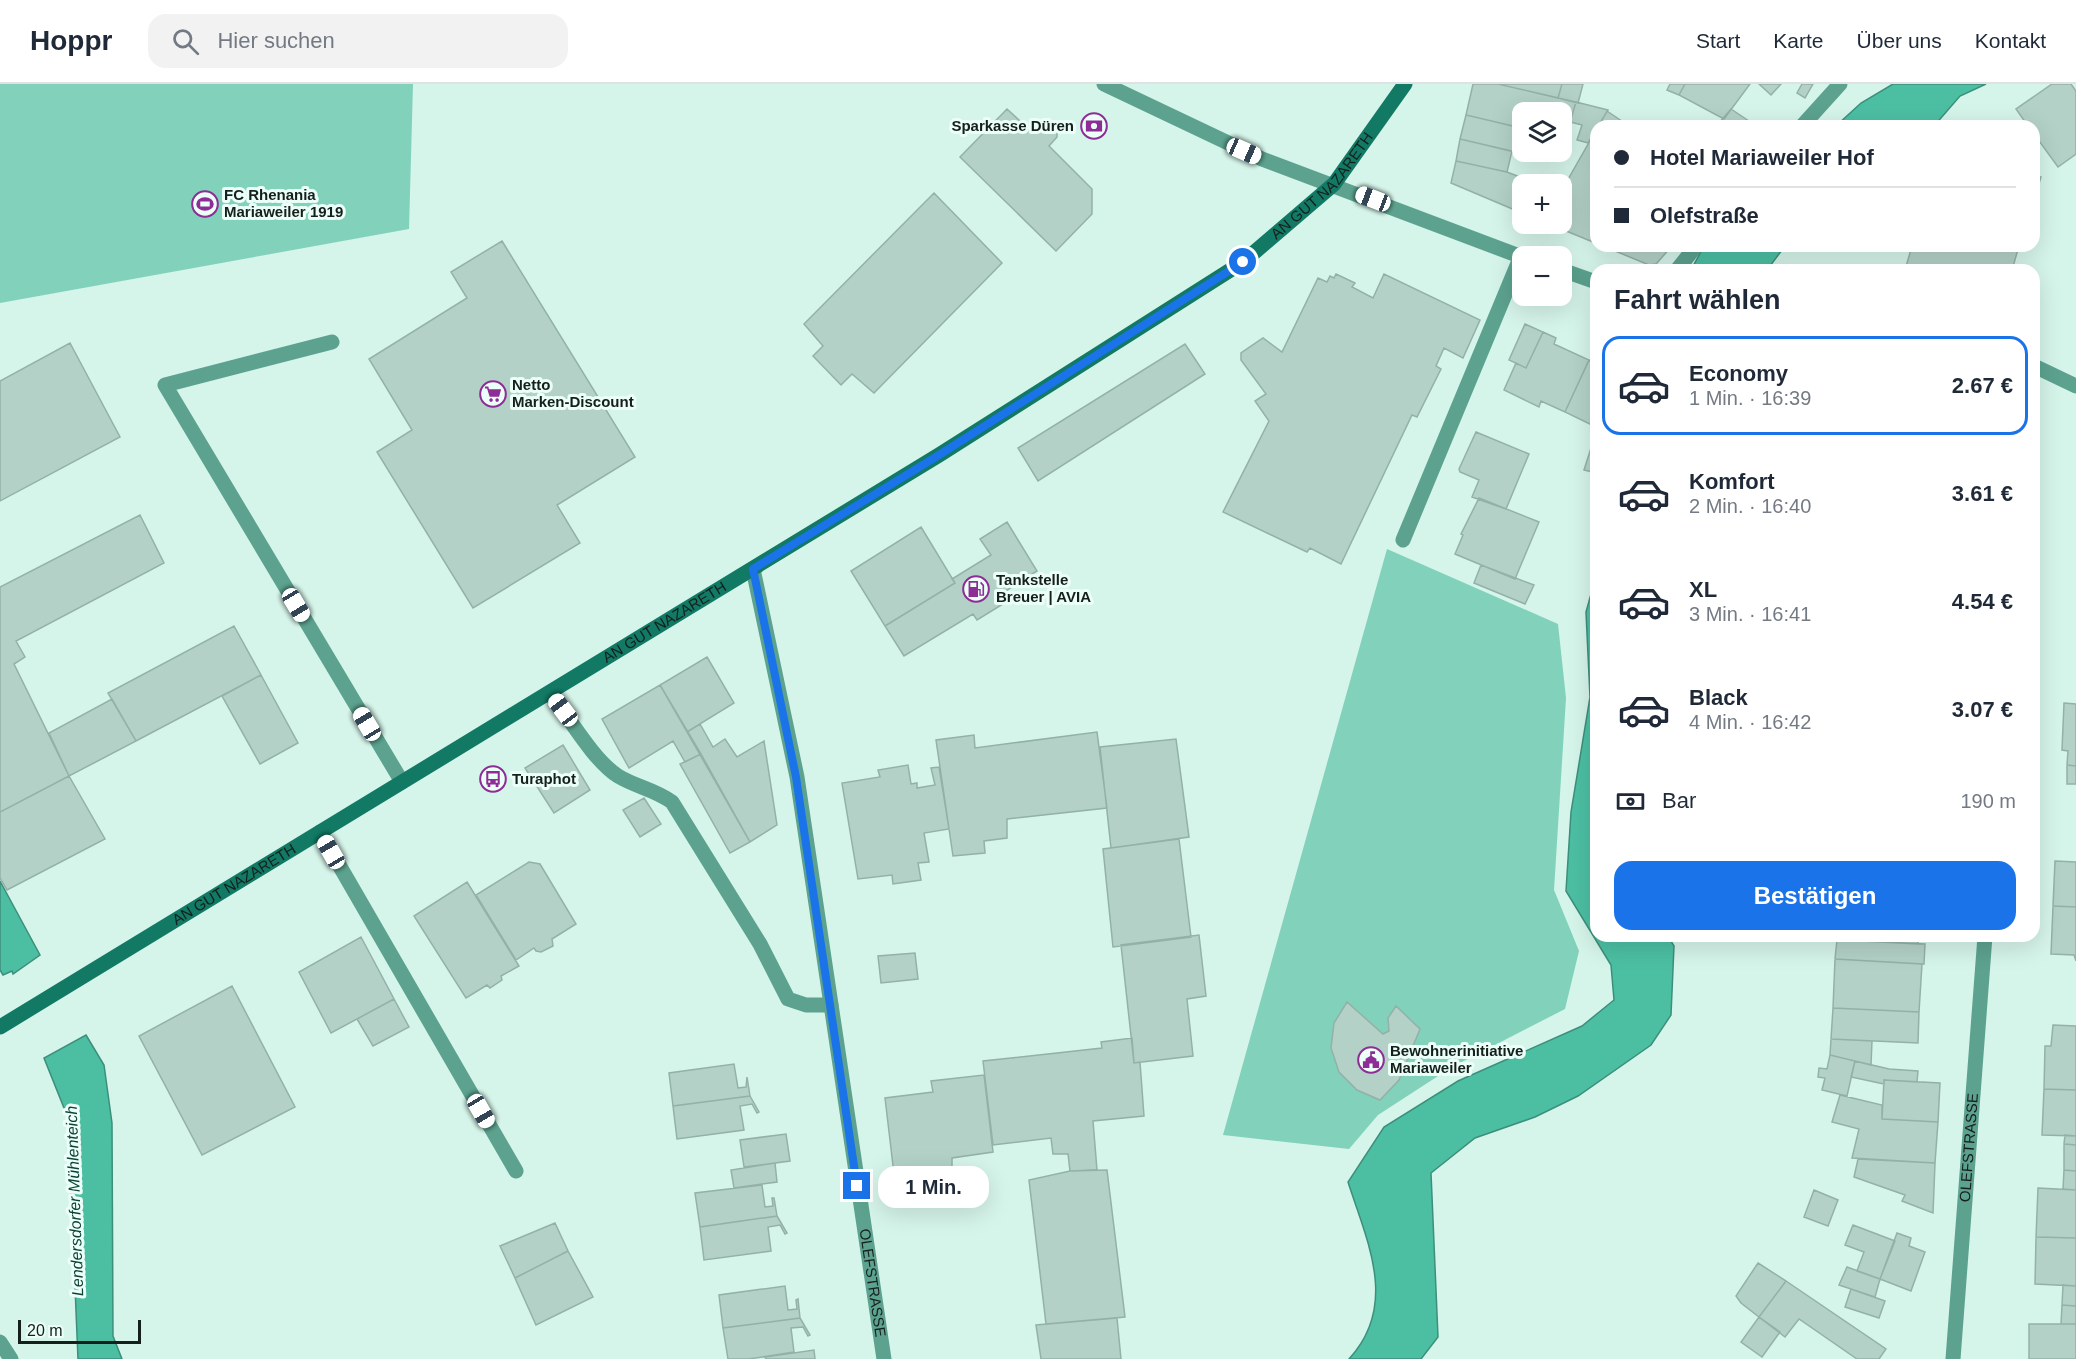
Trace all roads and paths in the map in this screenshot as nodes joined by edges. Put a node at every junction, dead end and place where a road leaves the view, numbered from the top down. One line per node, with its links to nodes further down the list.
1 (1104, 84): 5 (street)
2 (1404, 84): 5 (main road, AN GUT NAZARETH)
3 (1840, 84): 4 (street)
4 (1807, 120)
5 (1334, 184): 6 (street); 16 (main road, AN GUT NAZARETH)
6 (1512, 252)
7 (1691, 252): 8 (street)
8 (1682, 264)
9 (1572, 274): 11 (street)
10 (1512, 280): 15 (street)
11 (1590, 280)
12 (332, 342): 18 (street)
13 (2040, 369): 14 (street)
14 (2076, 386)
15 (1403, 540)
16 (753, 569): 17 (main road, AN GUT NAZARETH); 21 (street, OLEFSTRASSE)
17 (550, 693): 18 (main road, AN GUT NAZARETH); 21 (street)
18 (402, 782): 19 (main road, AN GUT NAZARETH)
19 (320, 832): 22 (main road, AN GUT NAZARETH); 23 (street)
20 (1985, 942): 27 (street, OLEFSTRASSE)
21 (831, 1005): 26 (street, OLEFSTRASSE)
22 (0, 1027)
23 (516, 1171)
24 (0, 1342): 25 (street)
25 (11, 1359)
26 (884, 1359)
27 (1953, 1359)

